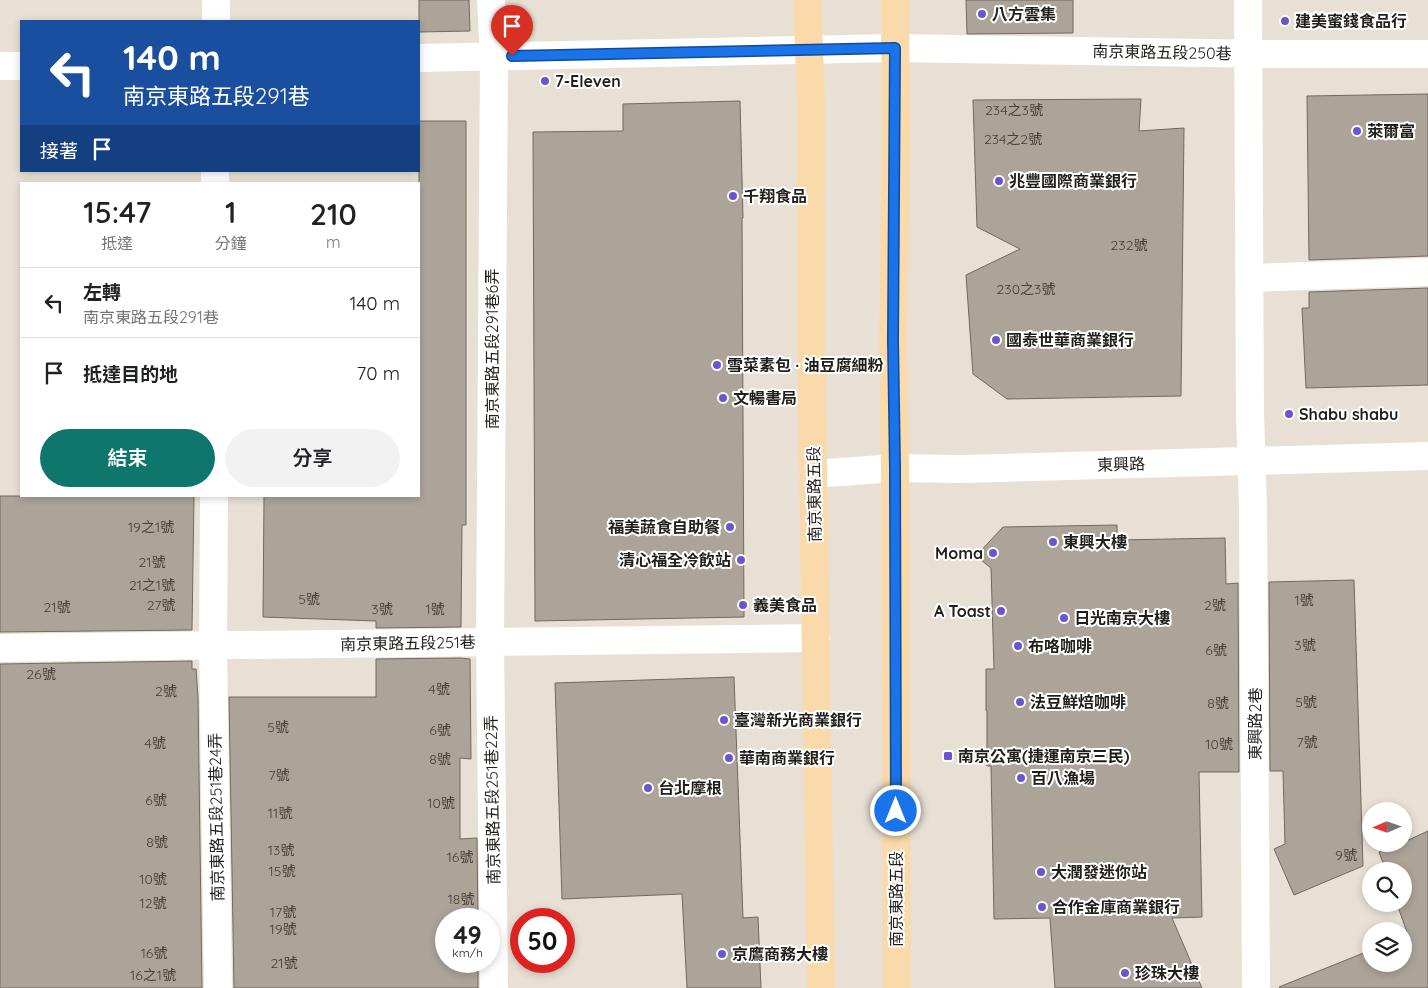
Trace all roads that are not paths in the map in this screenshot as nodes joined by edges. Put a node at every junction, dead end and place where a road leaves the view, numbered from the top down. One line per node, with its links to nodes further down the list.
1 (216, 0): 6 (street)
2 (492, 0): 11 (street, 南京東路五段291巷6弄)
3 (807, 0): 8 (main road, 南京東路五段)
4 (895, 0): 7 (main road, 南京東路五段)
5 (1248, 0): 9 (street, 東興路2巷)
6 (216, 20)
7 (895, 48): 8 (street, 南京東路五段250巷); 9 (street, 南京東路五段250巷); 19 (main road, 南京東路五段)
8 (808, 50): 11 (street, 南京東路五段250巷); 20 (main road, 南京東路五段)
9 (1249, 53): 10 (street, 南京東路五段250巷); 16 (street, 東興路2巷)
10 (1428, 54)
11 (494, 56): 12 (street, 南京東路五段250巷); 23 (street, 南京東路五段291巷6弄)
12 (420, 58)
13 (0, 66): 14 (street)
14 (20, 66)
15 (1428, 272): 16 (street)
16 (1251, 278): 18 (street, 東興路2巷)
17 (1428, 456): 18 (street, 東興路)
18 (1250, 460): 19 (street, 東興路); 30 (street, 東興路2巷)
19 (895, 468): 20 (street, 東興路); 29 (main road, 南京東路五段)
20 (813, 474): 22 (main road, 南京東路五段)
21 (214, 497): 24 (street, 南京東路五段251巷24弄)
22 (816, 638): 23 (street, 南京東路五段251巷); 28 (main road, 南京東路五段)
23 (490, 642): 24 (street, 南京東路五段251巷); 27 (street, 南京東路五段251巷22弄)
24 (213, 646): 25 (street, 南京東路五段251巷); 26 (street, 南京東路五段251巷24弄)
25 (0, 648)
26 (218, 988)
27 (494, 988)
28 (820, 988)
29 (897, 988)
30 (1256, 988)

